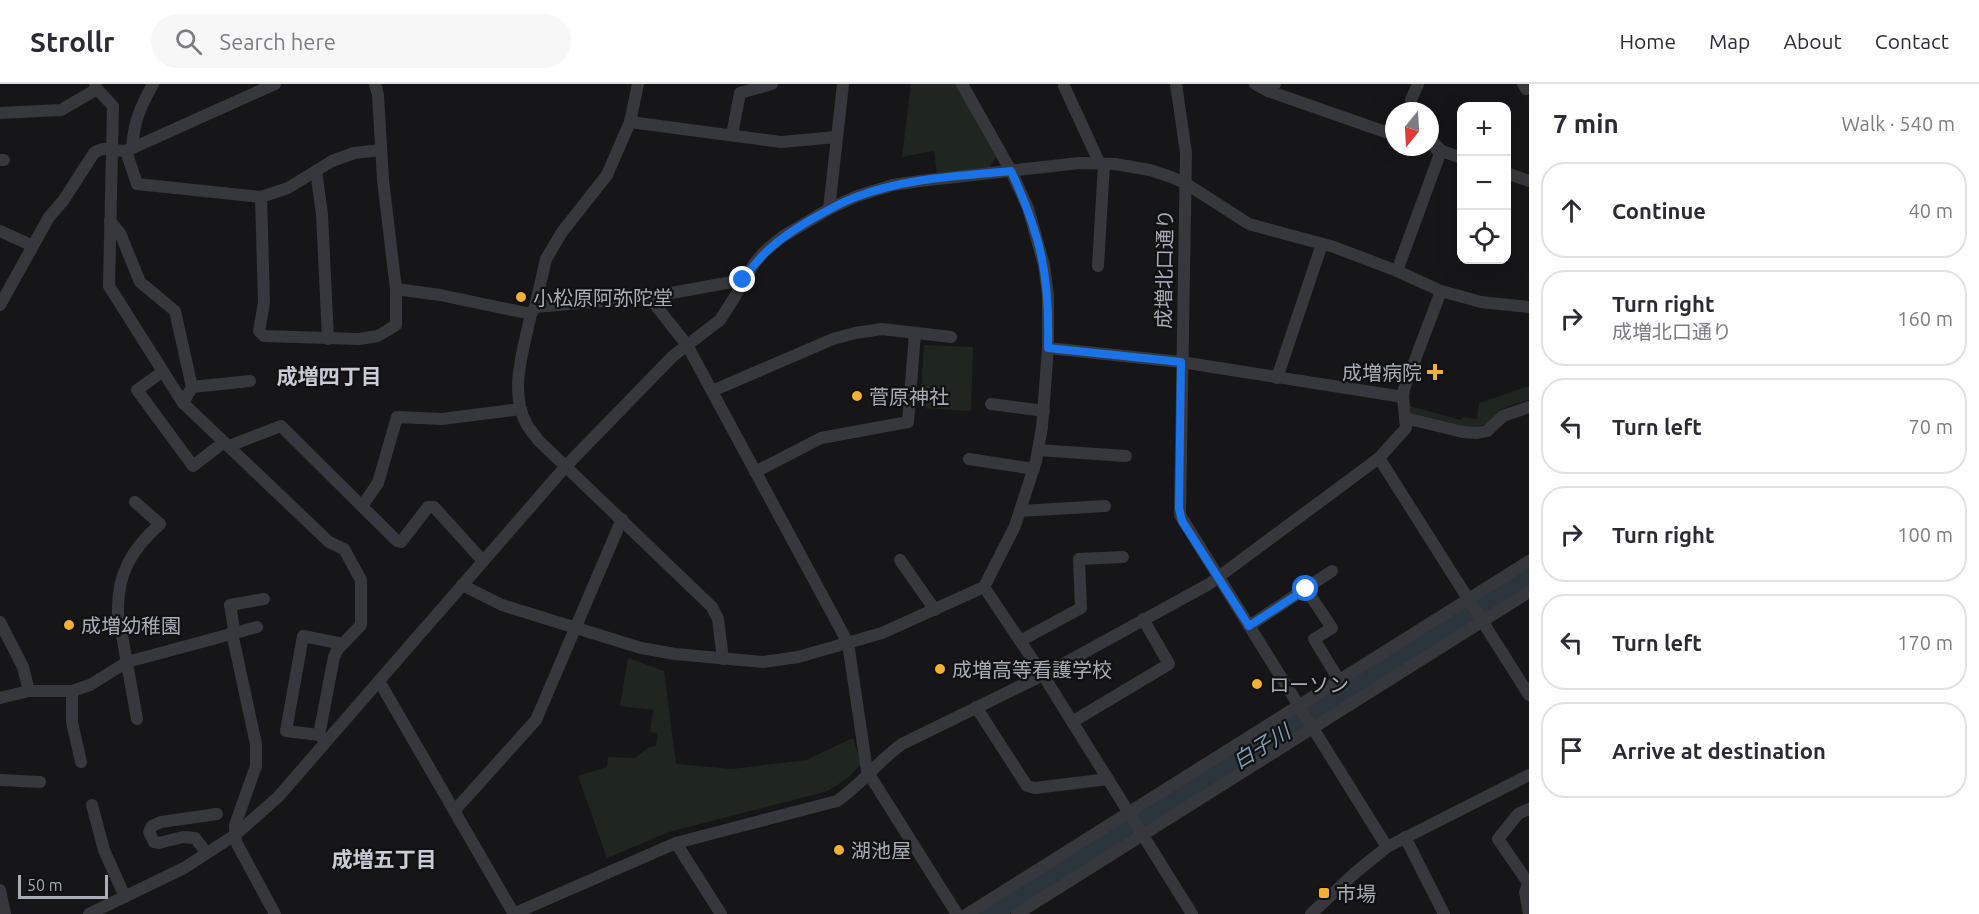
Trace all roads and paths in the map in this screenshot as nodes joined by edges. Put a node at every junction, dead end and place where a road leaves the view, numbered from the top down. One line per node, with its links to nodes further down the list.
1 (153, 84): 21 (street)
2 (275, 84): 21 (street)
3 (375, 84): 22 (street)
4 (638, 84): 16 (street)
5 (772, 84): 18 (street)
6 (843, 84): 19 (street)
7 (962, 84): 27 (street)
8 (1176, 84): 30 (street, 成増北口通り)
9 (1255, 84): 13 (street)
10 (1418, 84): 14 (street)
11 (1063, 85): 25 (street)
12 (96, 87): 15 (street); 21 (street)
13 (1271, 87): 17 (street)
14 (1411, 102)
15 (0, 113)
16 (630, 122): 18 (street); 45 (street)
17 (1385, 131)
18 (732, 135): 19 (street)
19 (837, 137): 32 (street)
20 (1439, 149): 23 (street)
21 (124, 150): 31 (street); 33 (street); 36 (street)
22 (381, 150): 26 (street); 40 (street)
23 (1441, 151): 24 (street); 38 (street)
24 (1457, 157)
25 (1102, 164): 27 (street); 30 (street); 37 (street)
26 (316, 171): 31 (street); 48 (street)
27 (1011, 171): 32 (street); 50 (street)
28 (1511, 175): 29 (street)
29 (1529, 181)
30 (1185, 183): 35 (street); 51 (street, 成増北口通り)
31 (261, 197): 48 (street)
32 (829, 209): 39 (street)
33 (110, 221): 52 (street); 55 (street)
34 (0, 231): 36 (street)
35 (1322, 244): 38 (street); 53 (street)
36 (33, 246): 43 (street)
37 (1098, 266)
38 (1397, 271): 41 (street)
39 (743, 280): 42 (street); 49 (street)
40 (396, 289): 45 (street); 48 (street)
41 (1441, 291): 44 (street); 57 (street)
42 (649, 297): 45 (street); 49 (street)
43 (0, 305)
44 (1529, 307)
45 (533, 310): 61 (street)
46 (915, 333): 47 (street); 56 (street); 71 (street)
47 (951, 337)
48 (328, 339)
49 (687, 345): 56 (street); 69 (street)
50 (1048, 348): 51 (street); 62 (street)
51 (1181, 362): 53 (street); 82 (street, 成増北口通り)
52 (162, 372): 58 (street); 64 (street)
53 (1277, 378): 57 (street)
54 (250, 381): 55 (street)
55 (192, 387): 58 (street)
56 (712, 391): 71 (street)
57 (1402, 397): 63 (street)
58 (183, 403): 64 (street)
59 (991, 404): 62 (street)
60 (1528, 409): 63 (street)
61 (521, 410): 69 (street); 73 (street)
62 (1044, 411): 65 (street)
63 (1405, 418): 67 (street)
64 (227, 444): 73 (street); 100 (street)
65 (1038, 450): 66 (street); 70 (street)
66 (1126, 456)
67 (1380, 458): 82 (street); 88 (street)
68 (969, 459): 70 (street)
69 (566, 466): 76 (street); 79 (street)
70 (1034, 469): 75 (street)
71 (755, 472): 99 (street)
72 (135, 502): 102 (street)
73 (362, 506): 79 (street)
74 (1105, 506): 75 (street)
75 (1020, 511): 84 (street)
76 (621, 519): 95 (street); 101 (street)
77 (1123, 557): 98 (street)
78 (900, 560): 89 (street)
79 (483, 561): 83 (street)
80 (1529, 561): 88 (street)
81 (1332, 572): 85 (street)
82 (1218, 578): 90 (street); 93 (street, 成増北口通り)
83 (462, 585): 95 (street); 105 (street)
84 (984, 587): 89 (street); 98 (street)
85 (1306, 589): 93 (street); 104 (street)
86 (1529, 592): 91 (street)
87 (264, 599): 96 (street)
88 (1469, 601): 91 (street); 104 (street)
89 (934, 610): 99 (street)
90 (1143, 619): 103 (street); 113 (street)
91 (1481, 619): 108 (street); 114 (street)
92 (0, 622): 97 (street)
93 (1249, 626): 111 (street, 成増北口通り)
94 (257, 627): 96 (street)
95 (576, 628): 101 (street); 124 (street)
96 (232, 633): 102 (street); 128 (street)
97 (5, 641): 106 (street)
98 (1020, 641): 103 (street)
99 (848, 643): 101 (street); 117 (street)
100 (343, 644): 115 (street); 115 (street)
101 (723, 659)
102 (127, 662): 107 (street); 112 (street)
103 (1043, 675): 110 (street); 113 (street)
104 (1339, 680): 111 (street)
105 (379, 681): 115 (street); 124 (street)
106 (29, 691): 107 (street); 109 (street)
107 (72, 691): 116 (street)
108 (1529, 695)
109 (0, 698)
110 (976, 707): 117 (street); 119 (street)
111 (1299, 707): 114 (street, 成増北口通り); 125 (street)
112 (137, 719)
113 (1072, 722): 119 (street)
114 (1311, 727): 127 (street); 131 (street, 成増北口通り)
115 (322, 738): 128 (street)
116 (81, 762)
117 (868, 774): 130 (street); 141 (street)
118 (1529, 775): 129 (street)
119 (1108, 779): 125 (street)
120 (0, 780): 121 (street)
121 (40, 782)
122 (92, 805): 135 (street)
123 (1529, 808): 133 (street)
124 (455, 810): 139 (street)
125 (1129, 813): 127 (street); 142 (street)
126 (217, 814): 132 (street)
127 (1142, 834): 143 (street); 144 (street)
128 (235, 835): 132 (street); 138 (street)
129 (1406, 837): 131 (street); 146 (street)
130 (676, 843): 139 (street); 140 (street)
131 (1387, 847): 145 (street)
132 (207, 853): 135 (street)
133 (1528, 884): 147 (street)
134 (0, 890): 136 (street)
135 (125, 897): 137 (street)
136 (5, 914)
137 (89, 914)
138 (275, 914)
139 (514, 914)
140 (721, 914)
141 (957, 914)
142 (967, 914)
143 (1017, 914)
144 (1192, 914)
145 (1311, 914)
146 (1444, 914)
147 (1529, 914)

